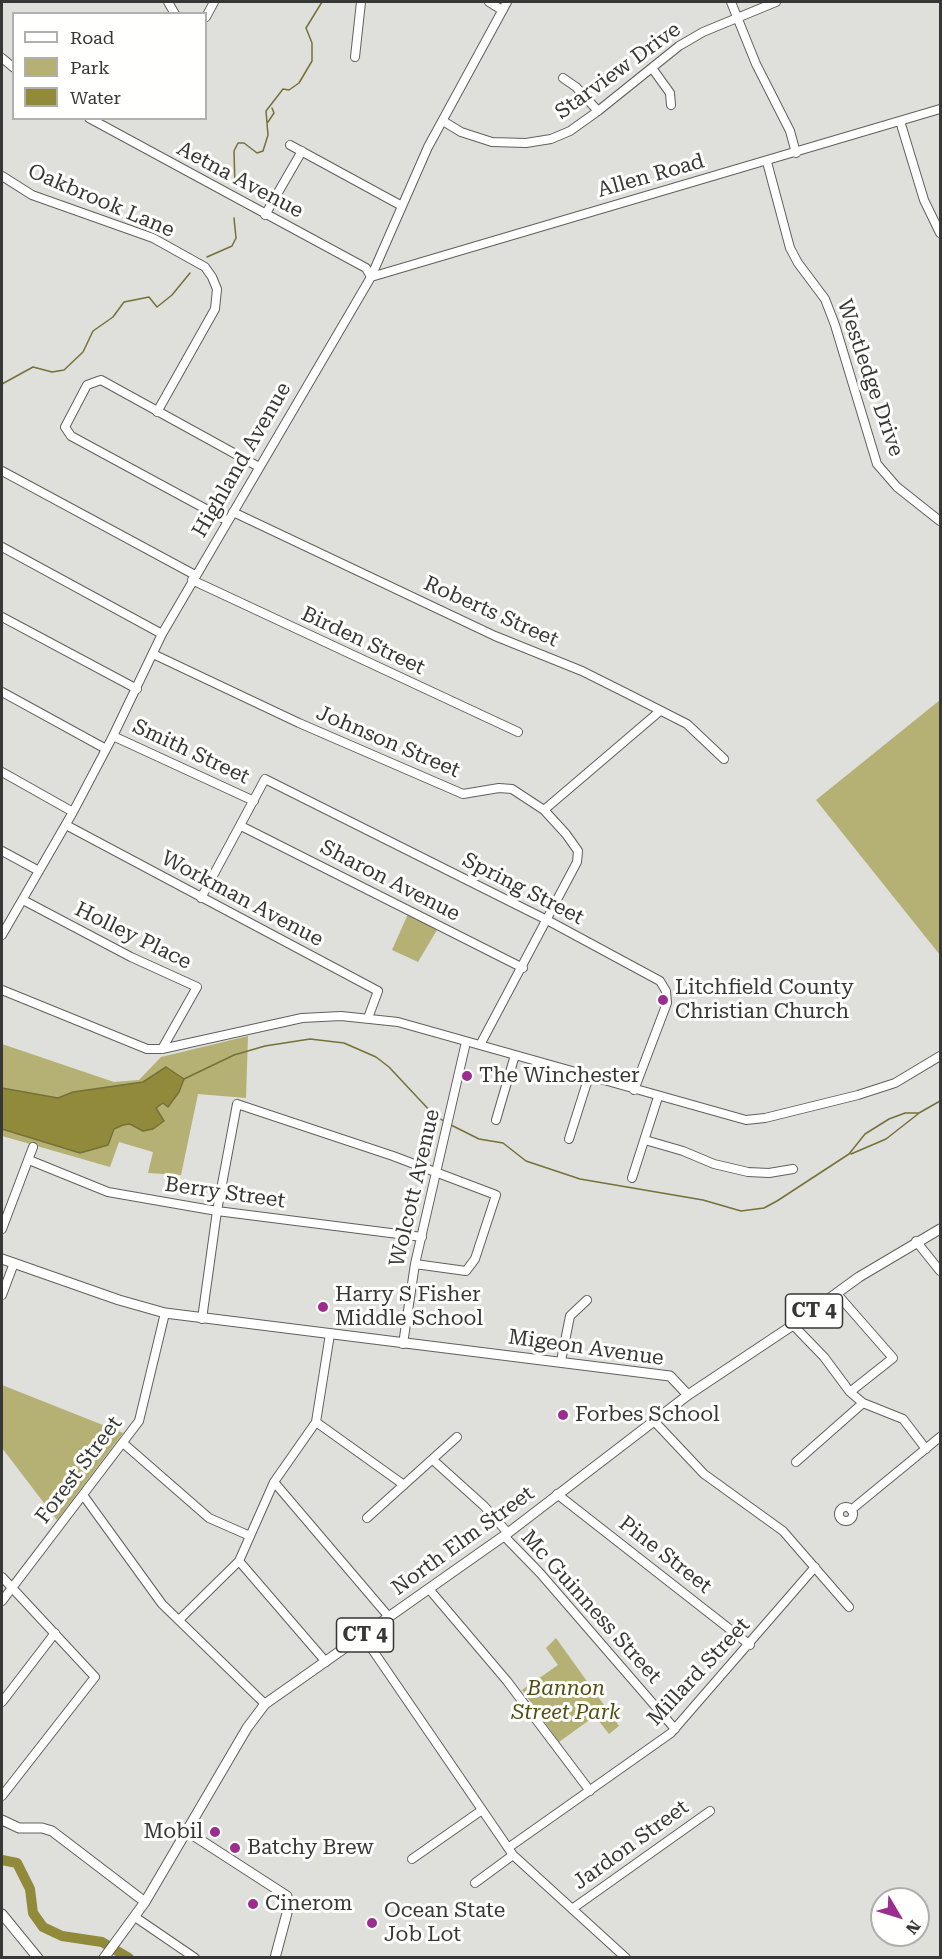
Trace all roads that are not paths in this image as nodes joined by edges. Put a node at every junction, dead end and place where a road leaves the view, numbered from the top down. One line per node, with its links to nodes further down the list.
1 (361, 2): 8 (street)
2 (489, 2): 6 (street)
3 (507, 2): 6 (street, Highland Avenue)
4 (731, 2): 7 (street)
5 (776, 2): 7 (street, Starview Drive)
6 (502, 10): 15 (street, Highland Avenue)
7 (737, 17): 9 (street, Starview Drive); 19 (street)
8 (355, 57)
9 (652, 68): 11 (street); 13 (street, Starview Drive)
10 (563, 78): 13 (street)
11 (671, 105)
12 (940, 109): 16 (street, Allen Road)
13 (598, 111): 15 (street, Starview Drive)
14 (92, 120): 23 (street, Aetna Avenue)
15 (443, 121): 22 (street, Highland Avenue)
16 (900, 121): 19 (street, Allen Road); 24 (street)
17 (290, 145): 18 (street)
18 (302, 151): 22 (street); 23 (street)
19 (796, 153): 20 (street, Allen Road)
20 (767, 162): 25 (street, Allen Road); 31 (street, Westledge Drive)
21 (2, 176): 26 (street, Oakbrook Lane)
22 (402, 207): 25 (street, Highland Avenue)
23 (266, 215): 25 (street, Aetna Avenue)
24 (940, 233)
25 (371, 277): 27 (street, Highland Avenue)
26 (157, 412): 27 (street); 30 (street)
27 (260, 467): 29 (street, Highland Avenue)
28 (2, 471): 33 (street, Birden Street)
29 (233, 512): 30 (street, Highland Avenue); 39 (street, Roberts Street)
30 (228, 520): 33 (street, Highland Avenue)
31 (940, 521)
32 (2, 547): 35 (street)
33 (194, 578): 35 (street, Highland Avenue); 40 (street, Birden Street)
34 (2, 617): 37 (street)
35 (162, 634): 36 (street, Highland Avenue)
36 (153, 654): 37 (street, Highland Avenue); 46 (street, Johnson Street)
37 (137, 689): 41 (street, Highland Avenue)
38 (2, 692): 42 (street)
39 (660, 711): 43 (street, Roberts Street); 46 (street)
40 (518, 732)
41 (113, 736): 42 (street, Highland Avenue); 45 (street, Smith Street)
42 (106, 749): 47 (street, Highland Avenue)
43 (724, 759)
44 (2, 772): 47 (street)
45 (254, 801): 49 (street); 54 (street, Spring Street)
46 (544, 810): 54 (street, Johnson Street)
47 (73, 812): 48 (street, Highland Avenue)
48 (66, 825): 51 (street, Highland Avenue); 52 (street, Workman Avenue)
49 (241, 826): 52 (street); 56 (street, Sharon Avenue)
50 (2, 851): 51 (street)
51 (39, 871): 53 (street, Highland Avenue)
52 (201, 898): 58 (street, Workman Avenue)
53 (23, 900): 55 (street, Highland Avenue); 61 (street, Holley Place)
54 (547, 920): 56 (street); 65 (street, Spring Street)
55 (2, 934)
56 (523, 968): 60 (street)
57 (2, 990): 61 (street)
58 (368, 1018): 59 (street); 61 (street)
59 (466, 1042): 60 (street); 73 (street, Wolcott Avenue)
60 (480, 1046): 62 (street)
61 (162, 1049)
62 (515, 1055): 64 (street); 67 (street)
63 (940, 1056): 66 (street)
64 (589, 1076): 65 (street); 68 (street)
65 (634, 1090): 66 (street)
66 (658, 1097): 69 (street)
67 (496, 1120)
68 (569, 1139)
69 (645, 1140): 72 (street); 74 (street)
70 (33, 1148): 71 (street)
71 (29, 1160): 75 (street, Berry Street); 76 (street)
72 (793, 1169)
73 (436, 1172): 75 (street); 78 (street, Wolcott Avenue); 82 (street)
74 (632, 1178)
75 (217, 1211): 78 (street, Berry Street); 88 (street)
76 (2, 1229)
77 (940, 1229): 79 (main road, CT 4)
78 (422, 1237): 82 (street, Wolcott Avenue)
79 (916, 1241): 83 (street); 84 (main road, CT 4)
80 (2, 1258): 81 (main road, Migeon Avenue)
81 (15, 1263): 85 (street); 87 (main road, Migeon Avenue)
82 (415, 1264): 91 (street, Wolcott Avenue)
83 (940, 1271)
84 (837, 1294): 89 (main road, CT 4); 93 (street)
85 (2, 1295)
86 (587, 1300): 92 (street)
87 (165, 1313): 88 (main road, Migeon Avenue); 100 (street, Forest Street)
88 (202, 1318): 90 (main road, Migeon Avenue)
89 (793, 1325): 93 (street); 94 (main road, CT 4)
90 (330, 1334): 91 (main road, Migeon Avenue); 97 (street)
91 (403, 1344): 92 (main road, Migeon Avenue)
92 (561, 1361): 94 (main road, Migeon Avenue)
93 (850, 1392): 95 (street)
94 (688, 1395): 96 (main road, North Elm Street / CT 4)
95 (863, 1403): 101 (street); 103 (street)
96 (654, 1421): 106 (main road, North Elm Street / CT 4); 113 (street)
97 (315, 1422): 104 (street); 105 (street)
98 (457, 1437): 102 (street)
99 (940, 1437): 101 (street)
100 (123, 1443): 107 (street, Forest Street); 111 (street)
101 (926, 1449): 108 (street)
102 (433, 1460): 105 (street); 110 (street, Mc Guinness Street)
103 (796, 1462)
104 (274, 1482): 111 (street); 119 (street)
105 (404, 1485): 109 (street)
106 (557, 1494): 110 (main road, North Elm Street / CT 4); 123 (street, Pine Street)
107 (82, 1495): 115 (street, Forest Street); 120 (street)
108 (851, 1510)
109 (367, 1518)
110 (506, 1534): 116 (main road, North Elm Street / CT 4); 127 (street, Mc Guinness Street)
111 (250, 1536): 112 (street)
112 (239, 1561): 120 (street); 124 (street)
113 (815, 1567): 118 (street); 123 (street, Millard Street)
114 (2, 1577): 115 (street)
115 (11, 1588): 117 (street, Forest Street); 121 (street)
116 (429, 1589): 119 (main road, North Elm Street / CT 4); 128 (street)
117 (2, 1601)
118 (849, 1608)
119 (389, 1617): 122 (main road, North Elm Street / CT 4)
120 (179, 1620): 126 (street)
121 (55, 1633): 125 (street); 129 (street)
122 (363, 1636): 124 (main road, North Elm Street / CT 4); 130 (street)
123 (750, 1645): 127 (street, Millard Street)
124 (326, 1662): 126 (main road, North Elm Street / CT 4)
125 (2, 1702)
126 (265, 1704): 133 (main road, North Elm Street / CT 4)
127 (675, 1729): 128 (street, Millard Street)
128 (590, 1791): 134 (street, Millard Street)
129 (2, 1796)
130 (482, 1810): 134 (street); 136 (street)
131 (710, 1810): 139 (street, Jardon Street)
132 (2, 1820): 138 (main road)
133 (188, 1832): 138 (main road, North Elm Street / CT 4); 145 (main road)
134 (508, 1848): 135 (street)
135 (513, 1855): 137 (street); 139 (street)
136 (412, 1859)
137 (475, 1883)
138 (145, 1902): 141 (main road, North Elm Street / CT 4)
139 (573, 1909): 146 (street)
140 (2, 1914): 142 (main road)
141 (135, 1917): 143 (main road, North Elm Street / CT 4); 144 (street)
142 (38, 1958)
143 (104, 1958)
144 (195, 1958)
145 (275, 1958)
146 (626, 1958)

